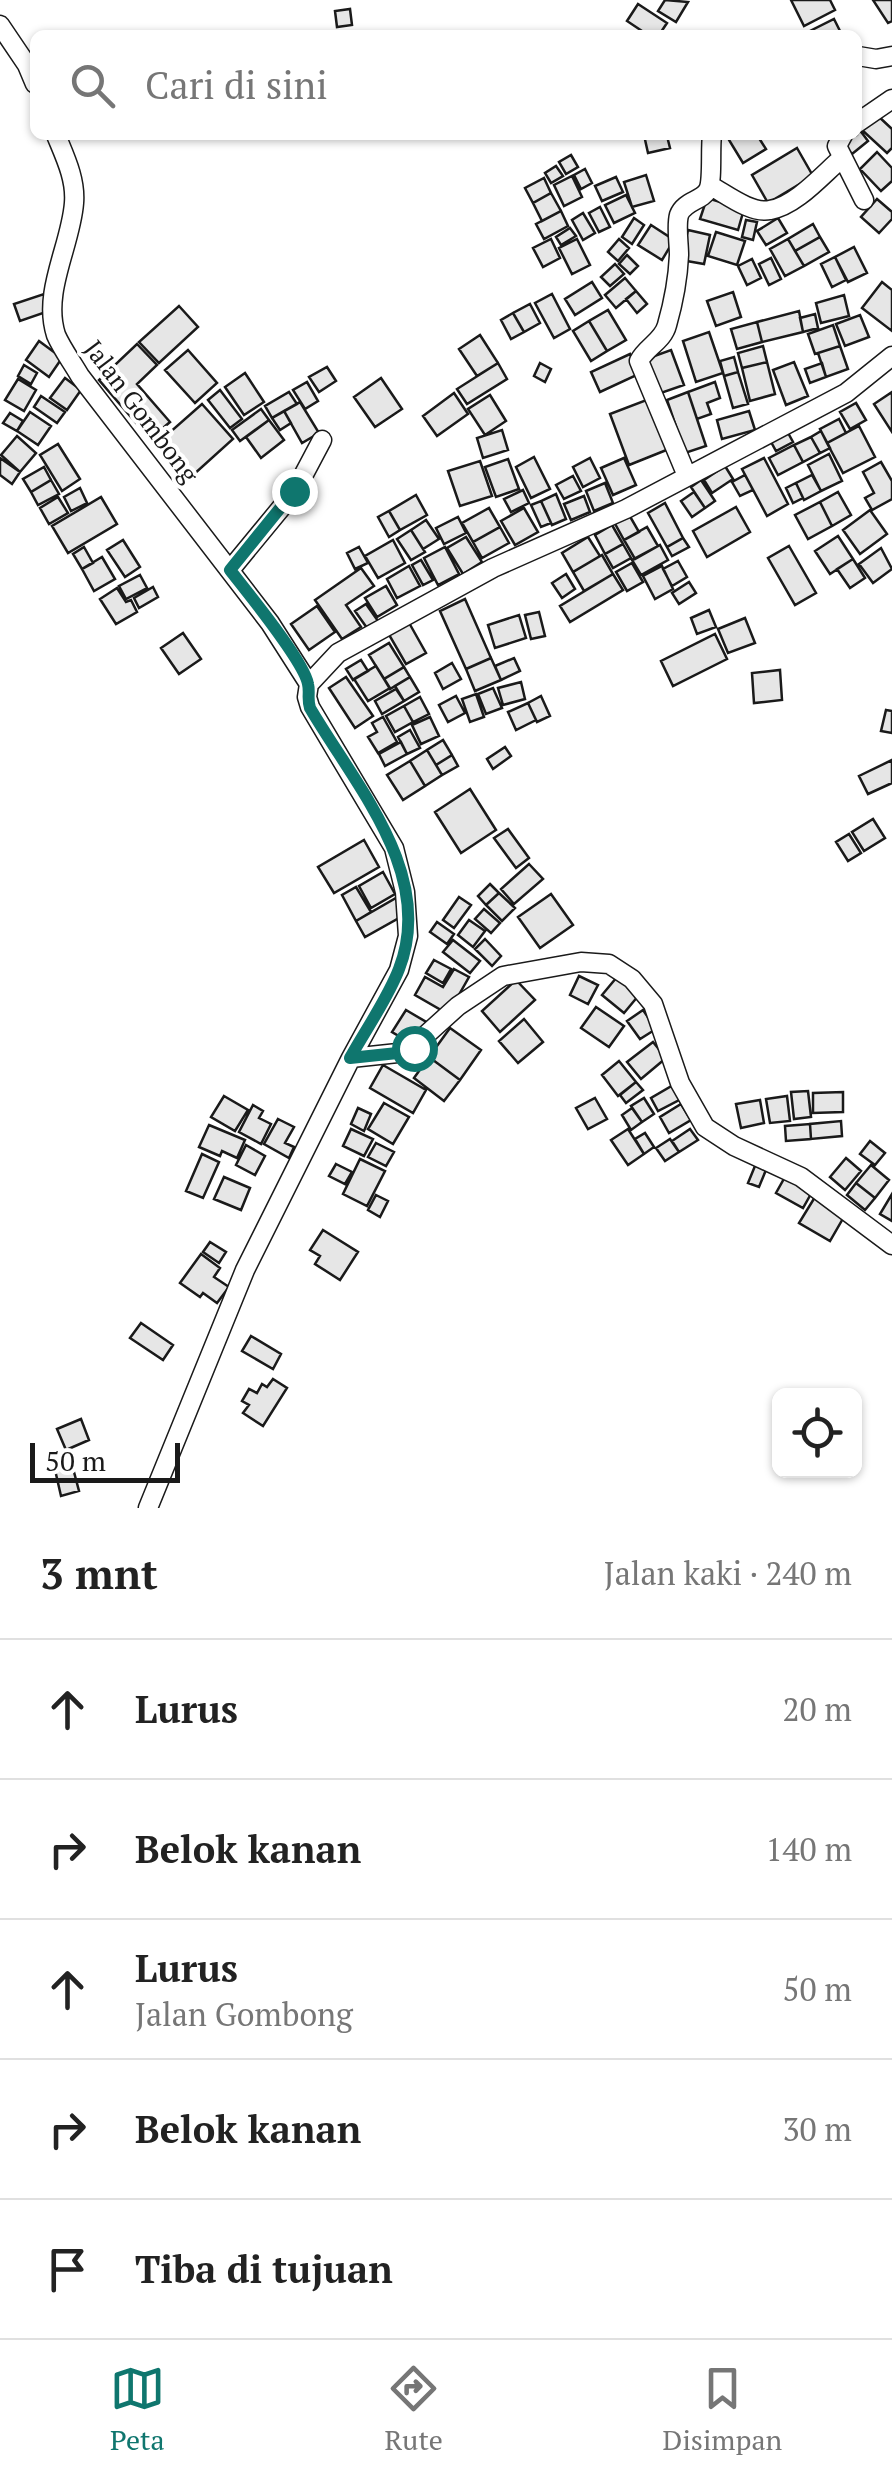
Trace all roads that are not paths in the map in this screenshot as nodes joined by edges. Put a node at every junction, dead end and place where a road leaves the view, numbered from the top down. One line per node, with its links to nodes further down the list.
1 (0, 25): 4 (street)
2 (892, 56): 3 (street)
3 (862, 57)
4 (30, 70)
5 (892, 99): 6 (street)
6 (862, 120)
7 (58, 140): 16 (street, Jalan Gombong)
8 (711, 140): 11 (street)
9 (840, 140): 10 (street)
10 (842, 158): 11 (street); 12 (street)
11 (711, 186): 15 (street)
12 (864, 200)
13 (892, 356): 15 (street)
14 (322, 440): 16 (street)
15 (687, 476): 17 (street)
16 (230, 570): 17 (street, Jalan Gombong)
17 (308, 684): 18 (street, Jalan Gombong)
18 (350, 1058): 19 (street); 20 (street, Jalan Gombong)
19 (892, 1245)
20 (148, 1508)

